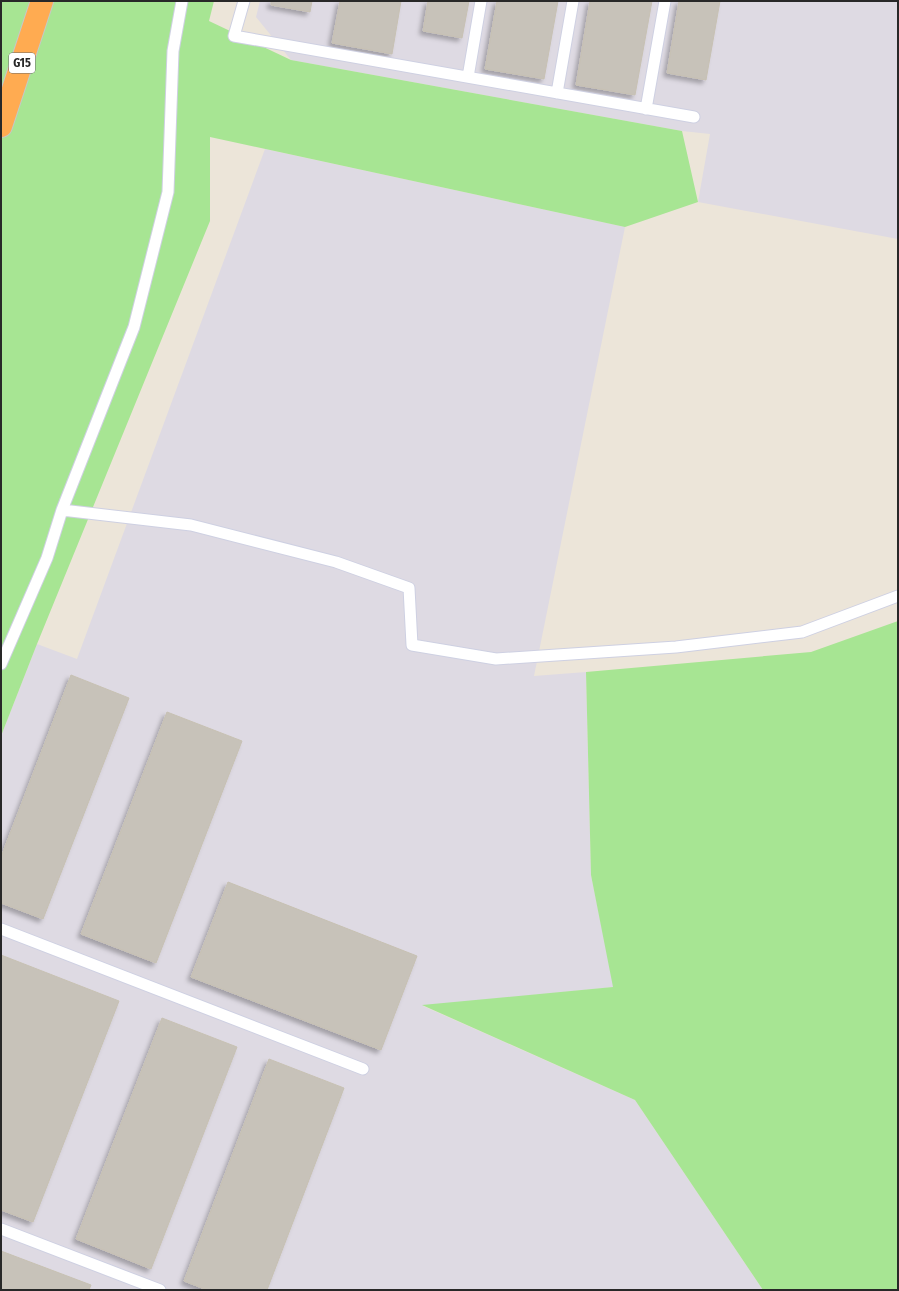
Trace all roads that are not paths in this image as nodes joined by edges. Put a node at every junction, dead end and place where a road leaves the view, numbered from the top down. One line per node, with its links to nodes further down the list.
1 (42, 1): 11 (highway, G15)
2 (182, 1): 12 (lane)
3 (244, 1): 7 (lane)
4 (481, 1): 7 (lane)
5 (573, 1): 8 (lane)
6 (665, 1): 9 (lane)
7 (468, 77): 8 (lane)
8 (557, 93): 9 (lane)
9 (646, 109): 10 (lane)
10 (694, 117)
11 (1, 126)
12 (62, 510): 13 (lane); 14 (lane)
13 (898, 596)
14 (1, 664)
15 (1, 929): 16 (lane)
16 (363, 1069)
17 (1, 1229): 18 (lane)
18 (160, 1290)

